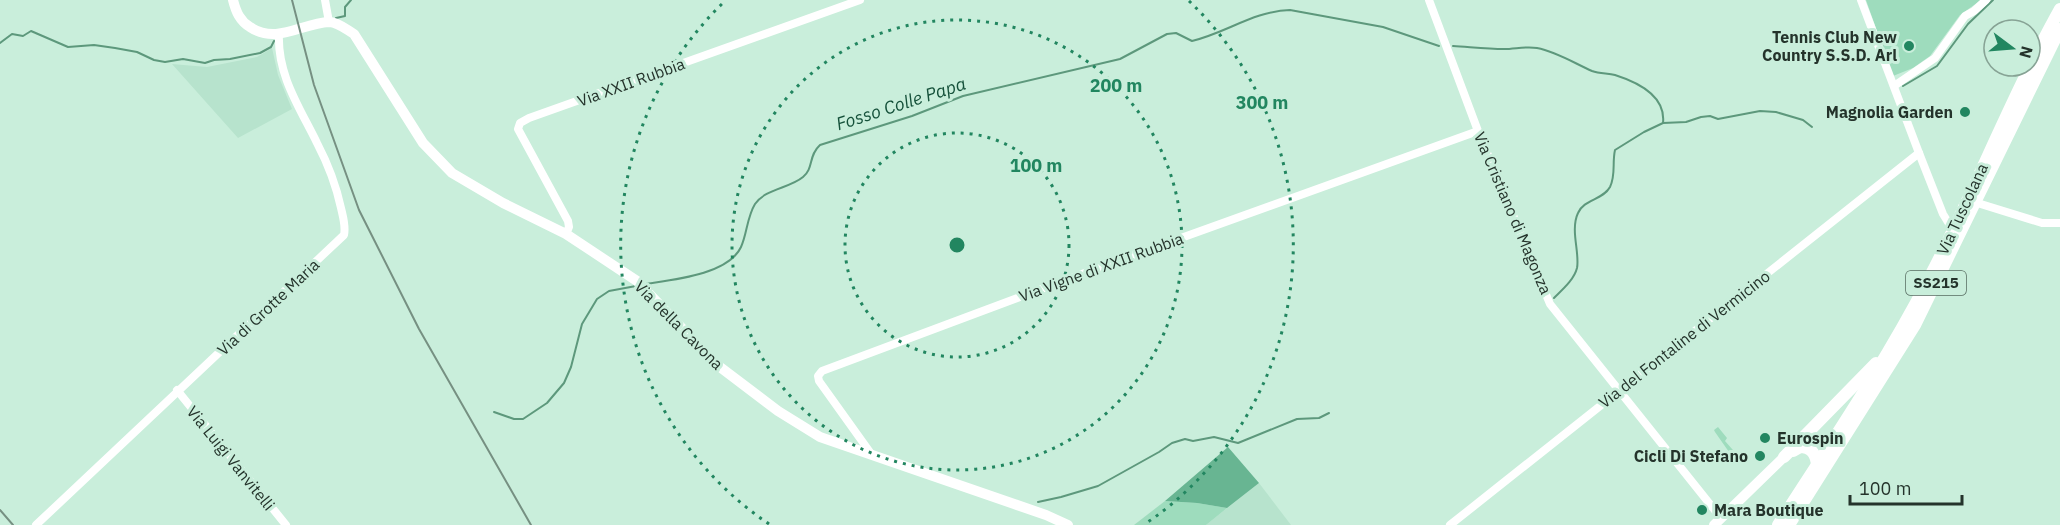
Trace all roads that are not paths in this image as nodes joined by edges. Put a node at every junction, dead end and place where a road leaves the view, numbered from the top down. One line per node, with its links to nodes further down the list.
1 (233, 0): 10 (main road)
2 (325, 0): 8 (street)
3 (860, 0): 17 (street, Via XXII Rubbia)
4 (1429, 0): 12 (street, Via Cristiano di Magonza)
5 (1861, 0): 11 (street)
6 (1986, 0): 11 (street)
7 (2060, 9): 14 (main road, Via Tuscolana / SS215)
8 (329, 22): 10 (main road); 17 (main road, Via della Cavona)
9 (2060, 29): 14 (main road, Via Tuscolana / SS215)
10 (279, 34): 19 (street, Via di Grotte Maria)
11 (1894, 86): 13 (street)
12 (1478, 131): 20 (street, Via Cristiano di Magonza); 21 (street, Via Vigne di XXII Rubbia)
13 (1919, 153): 16 (street); 20 (street, Via del Fontaline di Vermicino)
14 (1971, 201): 15 (street); 16 (main road, Via Tuscolana / SS215)
15 (2060, 223)
16 (1956, 233): 18 (main road, Via Tuscolana / SS215); 30 (main road, Via Tuscolana / SS215)
17 (566, 234): 21 (main road, Via della Cavona)
18 (1889, 350): 22 (main road); 23 (main road, Via Tuscolana / SS215)
19 (177, 390): 25 (street, Via di Grotte Maria); 26 (street, Via Luigi Vanvitelli)
20 (1619, 390): 24 (street, Via Cristiano di Magonza); 28 (street, Via del Fontaline di Vermicino)
21 (873, 456): 27 (main road, Via della Cavona)
22 (1784, 457): 23 (main road); 24 (main road)
23 (1816, 465): 29 (main road, Via Tuscolana / SS215)
24 (1718, 522)
25 (36, 525)
26 (286, 525)
27 (1068, 525)
28 (1450, 525)
29 (1778, 525)
30 (1789, 525)

